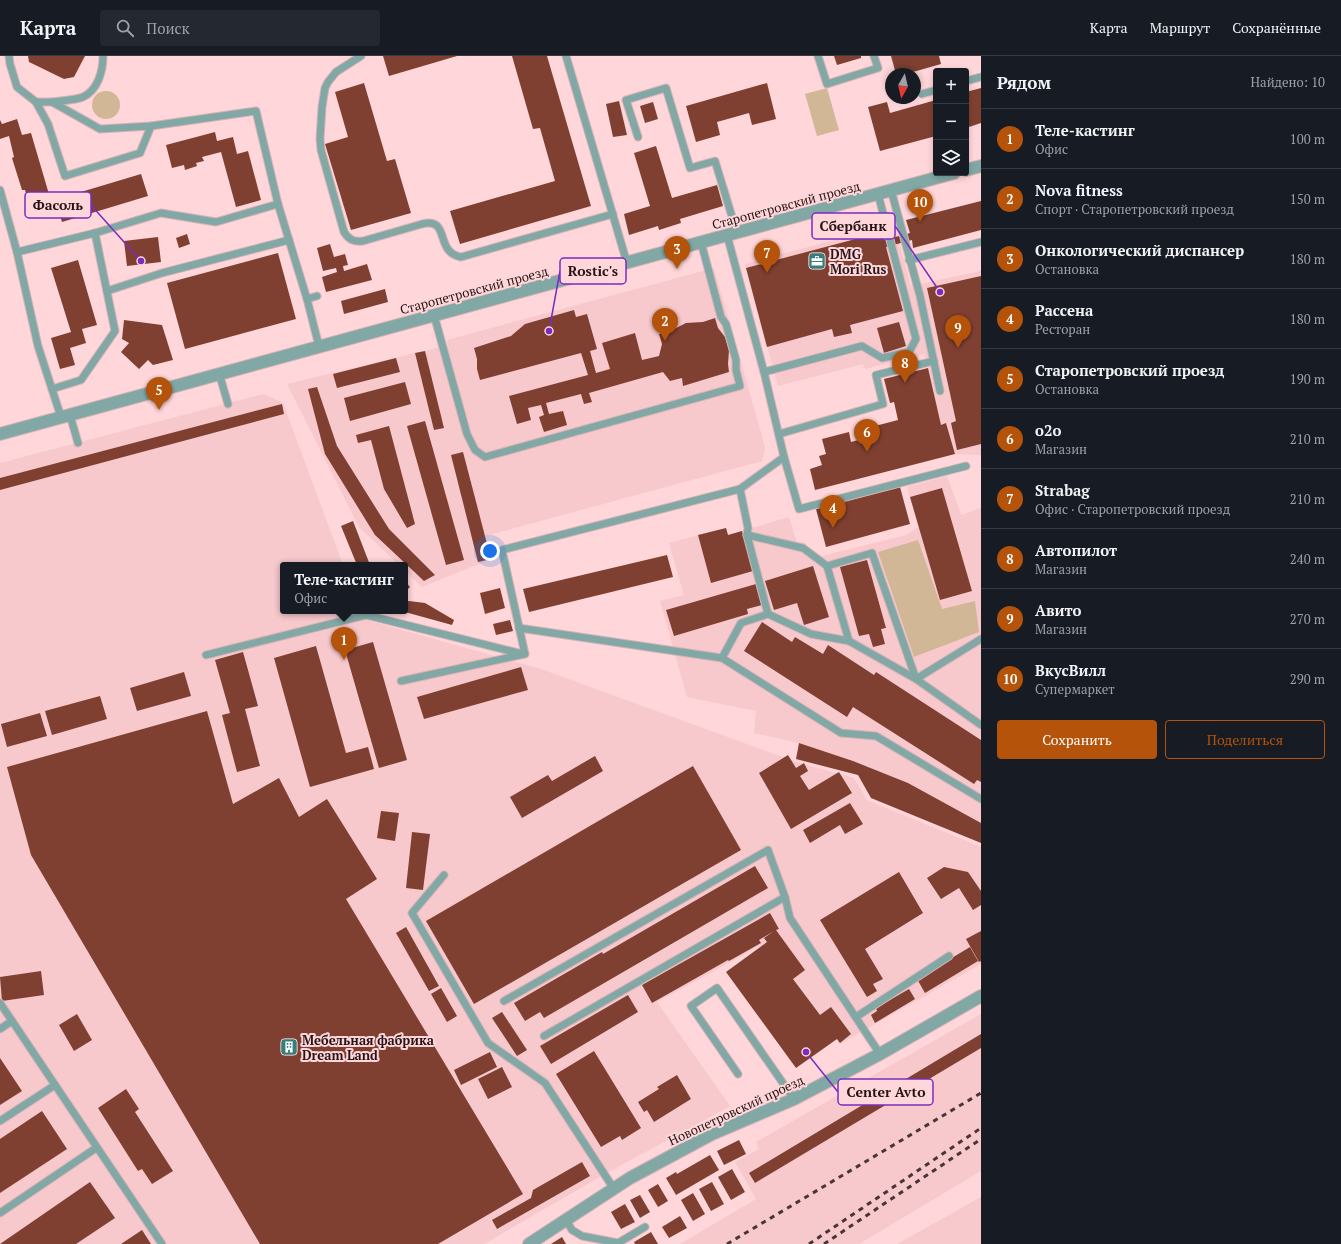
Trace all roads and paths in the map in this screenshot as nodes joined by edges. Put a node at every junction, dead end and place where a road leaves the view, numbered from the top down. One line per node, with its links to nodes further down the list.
1 (9, 56): 11 (lane)
2 (102, 56): 12 (lane)
3 (362, 56): 22 (lane)
4 (566, 56): 22 (lane)
5 (818, 56): 6 (lane)
6 (874, 56)
7 (981, 76): 8 (lane)
8 (969, 80)
9 (933, 91): 10 (lane)
10 (922, 94)
11 (36, 102): 12 (lane); 13 (lane)
12 (52, 102): 13 (lane)
13 (151, 126): 21 (lane)
14 (638, 137): 24 (lane)
15 (981, 166): 16 (street)
16 (969, 169)
17 (943, 176): 19 (street, Старопетровский проезд)
18 (0, 190): 28 (lane)
19 (891, 190): 20 (street, Старопетровский проезд); 29 (lane)
20 (878, 194): 24 (street, Старопетровский проезд); 37 (lane)
21 (278, 204): 23 (lane); 25 (lane)
22 (613, 214): 30 (lane)
23 (95, 233): 28 (lane); 31 (lane)
24 (732, 234): 26 (street, Старопетровский проезд); 37 (lane)
25 (289, 240): 31 (lane); 33 (lane)
26 (701, 242): 30 (street, Старопетровский проезд); 34 (lane)
27 (981, 242): 29 (lane)
28 (17, 252): 39 (lane)
29 (909, 260): 36 (lane)
30 (627, 263): 34 (street, Старопетровский проезд)
31 (107, 291): 39 (lane)
32 (317, 296): 33 (lane)
33 (307, 299): 35 (lane)
34 (434, 315): 35 (street, Старопетровский проезд)
35 (319, 346): 38 (street, Старопетровский проезд)
36 (934, 361): 40 (lane); 44 (lane)
37 (764, 372): 44 (lane)
38 (219, 373): 41 (lane); 42 (street, Старопетровский проезд)
39 (52, 389): 42 (lane)
40 (940, 391)
41 (228, 404)
42 (65, 416): 43 (street, Старопетровский проезд); 45 (lane)
43 (0, 434)
44 (779, 434): 46 (lane)
45 (78, 443)
46 (784, 457): 47 (lane); 48 (lane)
47 (966, 466)
48 (740, 489): 49 (lane); 52 (lane)
49 (748, 535): 50 (lane); 51 (lane)
50 (827, 566): 54 (lane); 58 (lane)
51 (768, 614): 54 (lane); 57 (lane)
52 (519, 628): 55 (lane); 57 (lane)
53 (981, 639): 58 (lane)
54 (850, 641): 58 (lane)
55 (525, 654): 56 (lane); 59 (lane)
56 (206, 655)
57 (722, 658): 61 (lane)
58 (916, 679): 60 (lane)
59 (401, 681)
60 (981, 725)
61 (981, 799)
62 (444, 875): 78 (lane)
63 (785, 897): 66 (lane); 68 (lane); 71 (lane)
64 (949, 956): 68 (lane)
65 (981, 996): 72 (street, Новопетровский проезд)
66 (504, 1001)
67 (0, 1003): 69 (lane)
68 (856, 1017): 72 (lane)
69 (12, 1021): 70 (lane); 74 (lane)
70 (0, 1029)
71 (544, 1036)
72 (880, 1054): 75 (street, Новопетровский проезд)
73 (738, 1074): 75 (lane)
74 (55, 1085): 76 (lane); 77 (lane)
75 (794, 1099): 78 (street, Новопетровский проезд)
76 (0, 1121)
77 (96, 1148): 79 (lane); 82 (lane)
78 (614, 1189): 80 (street, Новопетровский проезд)
79 (0, 1213)
80 (566, 1220): 81 (lane); 83 (street, Новопетровский проезд)
81 (645, 1227)
82 (162, 1244)
83 (529, 1244)

